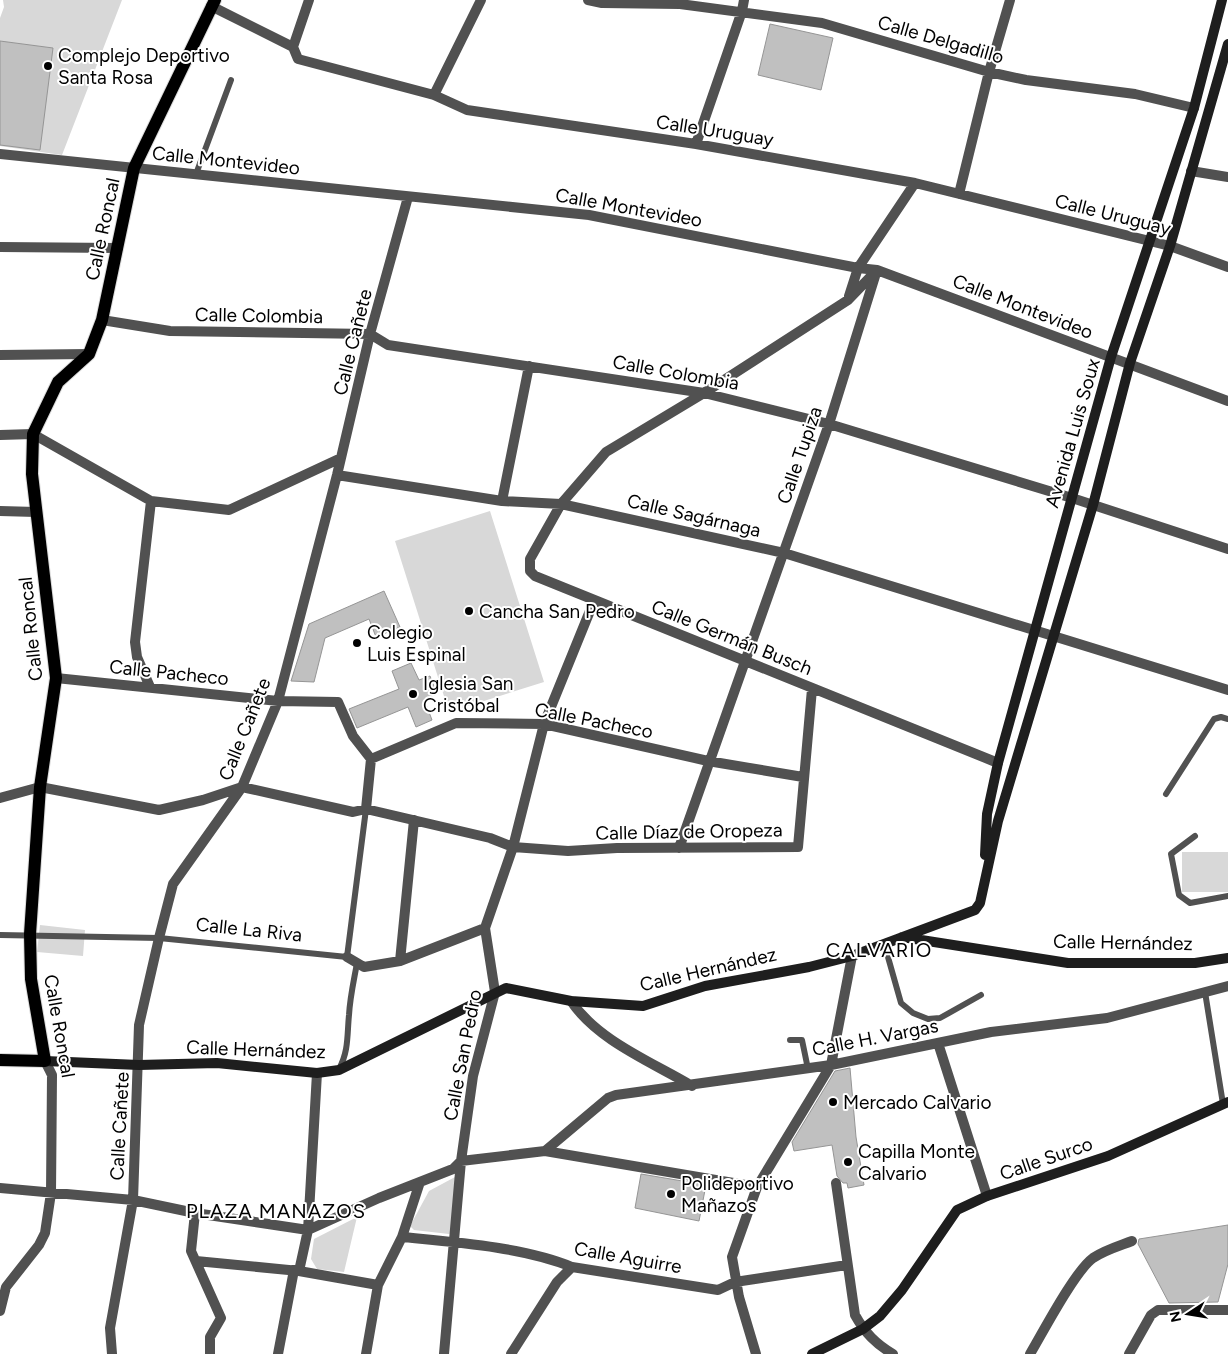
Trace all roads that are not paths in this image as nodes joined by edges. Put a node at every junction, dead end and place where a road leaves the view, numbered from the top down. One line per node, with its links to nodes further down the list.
1 (309, 0): 10 (street)
2 (481, 0): 13 (street)
3 (588, 0): 8 (street, Calle Delgadillo)
4 (744, 0): 8 (street)
5 (1010, 0): 11 (street)
6 (1222, 0): 14 (main road, Avenida Luis Soux)
7 (213, 3): 10 (street, Calle Uruguay); 17 (main road, Calle Roncal)
8 (742, 11): 11 (street, Calle Delgadillo); 15 (street)
9 (1228, 44): 18 (main road, Avenida Luis Soux)
10 (293, 47): 13 (street, Calle Uruguay)
11 (989, 72): 14 (street, Calle Delgadillo); 22 (street)
12 (231, 80): 19 (lane)
13 (434, 95): 15 (street, Calle Uruguay)
14 (1194, 108): 24 (main road, Avenida Luis Soux)
15 (696, 144): 21 (street, Calle Uruguay)
16 (0, 154): 17 (street, Calle Montevideo)
17 (134, 168): 19 (street, Calle Montevideo); 27 (main road, Calle Roncal)
18 (1191, 172): 20 (street); 25 (main road, Avenida Luis Soux)
19 (196, 174): 23 (street, Calle Montevideo)
20 (1228, 177)
21 (915, 183): 22 (street, Calle Uruguay); 29 (street)
22 (959, 194): 24 (street, Calle Uruguay)
23 (408, 197): 29 (street, Calle Montevideo); 33 (street, Calle Cañete)
24 (1150, 241): 25 (street, Calle Uruguay); 36 (main road, Avenida Luis Soux)
25 (1170, 246): 28 (street, Calle Uruguay); 37 (main road, Avenida Luis Soux)
26 (0, 247): 27 (street)
27 (118, 248): 32 (main road, Calle Roncal)
28 (1228, 267)
29 (858, 268): 30 (street, Calle Montevideo); 31 (street)
30 (877, 270): 31 (street, Calle Germán Busch); 36 (street, Calle Montevideo); 41 (street, Calle Tupiza)
31 (848, 300): 39 (street, Calle Germán Busch)
32 (102, 320): 33 (street, Calle Colombia); 34 (main road, Calle Roncal)
33 (370, 334): 38 (street, Calle Colombia); 44 (street, Calle Cañete)
34 (89, 354): 35 (street); 42 (main road, Calle Roncal)
35 (0, 355)
36 (1111, 358): 37 (street, Calle Montevideo); 46 (main road, Avenida Luis Soux)
37 (1130, 363): 40 (street, Calle Montevideo); 50 (main road, Avenida Luis Soux)
38 (529, 366): 39 (street, Calle Colombia); 48 (street)
39 (704, 393): 41 (street, Calle Colombia); 49 (street, Calle Germán Busch)
40 (1228, 401)
41 (829, 424): 46 (street, Calle Colombia); 54 (street, Calle Tupiza)
42 (33, 434): 43 (street); 47 (street); 52 (main road, Calle Roncal)
43 (0, 435)
44 (341, 458): 45 (street, Calle Cañete); 47 (street)
45 (337, 475): 48 (street, Calle Sagárnaga); 63 (street, Calle Cañete)
46 (1072, 498): 50 (street, Calle Colombia); 56 (main road, Avenida Luis Soux)
47 (151, 501): 60 (street)
48 (502, 501): 49 (street, Calle Sagárnaga)
49 (560, 504): 54 (street, Calle Sagárnaga); 55 (street, Calle Germán Busch)
50 (1093, 505): 53 (street, Calle Colombia); 57 (main road, Avenida Luis Soux)
51 (0, 511): 52 (street)
52 (36, 512): 59 (main road, Calle Roncal)
53 (1228, 549)
54 (784, 553): 56 (street, Calle Sagárnaga); 58 (street, Calle Tupiza)
55 (594, 601): 58 (street, Calle Germán Busch); 65 (street, Calle San Pedro)
56 (1035, 631): 57 (street, Calle Sagárnaga); 68 (main road, Avenida Luis Soux)
57 (1053, 635): 62 (street, Calle Sagárnaga); 79 (main road, Avenida Luis Soux)
58 (746, 661): 61 (street, Calle Germán Busch); 67 (street, Calle Tupiza)
59 (56, 678): 60 (street, Calle Pacheco); 70 (main road, Calle Roncal)
60 (150, 687): 63 (street, Calle Pacheco)
61 (812, 689): 68 (street, Calle Germán Busch); 69 (street, Calle Díaz de Oropeza)
62 (1228, 690)
63 (278, 701): 66 (street, Calle Pacheco); 71 (street, Calle Cañete)
64 (1228, 720): 72 (lane)
65 (544, 724): 66 (street, Calle Pacheco); 67 (street, Calle Pacheco); 77 (street, Calle San Pedro)
66 (371, 759): 74 (street)
67 (708, 761): 69 (street, Calle Pacheco); 78 (street, Calle Tupiza)
68 (998, 762): 79 (main road, Avenida Luis Soux)
69 (803, 777): 78 (street, Calle Díaz de Oropeza)
70 (40, 786): 71 (street); 73 (street); 82 (main road, Calle Roncal)
71 (242, 787): 74 (street, Calle Díaz de Oropeza); 85 (street, Calle Cañete)
72 (1166, 794)
73 (0, 798)
74 (366, 809): 75 (street, Calle Díaz de Oropeza); 88 (lane)
75 (414, 820): 77 (street, Calle Díaz de Oropeza); 90 (street)
76 (1195, 836): 80 (lane)
77 (513, 847): 78 (street, Calle Díaz de Oropeza); 81 (street, Calle San Pedro)
78 (679, 848)
79 (984, 881): 84 (main road, Avenida Luis Soux)
80 (1228, 896)
81 (485, 928): 90 (street, Calle La Riva); 93 (street, Calle San Pedro)
82 (30, 934): 83 (lane, Calle La Riva); 85 (lane, Calle La Riva); 100 (main road, Calle Roncal)
83 (0, 935)
84 (901, 937): 86 (main road, Calle Hernández); 89 (main road, Calle Hernández)
85 (159, 938): 88 (lane, Calle La Riva); 101 (street, Calle Cañete)
86 (884, 943): 87 (main road, Calle Hernández); 95 (lane)
87 (852, 956): 96 (main road, Calle Hernández); 102 (street)
88 (347, 957): 91 (street, Calle La Riva)
89 (1228, 958)
90 (400, 962): 91 (street, Calle La Riva)
91 (357, 963): 104 (lane)
92 (1228, 986): 94 (street, Calle H. Vargas)
93 (495, 992): 96 (main road, Calle Hernández); 104 (main road, Calle Hernández); 109 (street, Calle San Pedro)
94 (1205, 992): 98 (street, Calle H. Vargas); 107 (lane)
95 (981, 995)
96 (571, 1001): 106 (street)
97 (790, 1040): 103 (lane)
98 (938, 1043): 102 (street, Calle H. Vargas); 115 (street)
99 (0, 1060): 100 (main road, Calle Hernández)
100 (45, 1061): 101 (main road, Calle Hernández); 114 (street, Calle Roncal)
101 (139, 1065): 105 (main road, Calle Hernández); 116 (street, Calle Cañete)
102 (831, 1065): 103 (street, Calle H. Vargas); 112 (street)
103 (808, 1069): 106 (street, Calle H. Vargas)
104 (339, 1070): 105 (main road, Calle Hernández)
105 (317, 1073): 118 (street)
106 (692, 1086): 108 (street, Calle H. Vargas)
107 (1225, 1103): 115 (main road, Calle Surco)
108 (545, 1151): 109 (street); 112 (street)
109 (462, 1160): 110 (street); 121 (street, Calle San Pedro)
110 (420, 1182): 118 (street); 119 (street)
111 (836, 1183): 123 (street)
112 (757, 1187): 126 (street)
113 (0, 1188): 114 (street)
114 (51, 1193): 116 (street); 129 (street, Calle Roncal)
115 (987, 1196): 130 (main road, Calle Surco)
116 (133, 1200): 117 (street); 131 (street, Calle Cañete)
117 (195, 1213): 118 (street); 122 (street)
118 (308, 1230): 125 (street)
119 (402, 1237): 121 (street, Calle Aguirre); 127 (street)
120 (1132, 1241): 140 (street)
121 (456, 1242): 124 (street, Calle Aguirre); 135 (street, Calle San Pedro)
122 (196, 1261): 125 (street); 132 (street)
123 (847, 1265): 126 (street, Calle Aguirre); 130 (street)
124 (572, 1267): 126 (street, Calle Aguirre); 136 (street)
125 (297, 1270): 127 (street); 133 (street)
126 (735, 1282): 137 (street)
127 (378, 1285): 134 (street)
128 (1228, 1310): 141 (street)
129 (0, 1311)
130 (863, 1329): 138 (main road, Calle Surco); 139 (street)
131 (112, 1354)
132 (210, 1354)
133 (278, 1354)
134 (366, 1354)
135 (444, 1354)
136 (511, 1354)
137 (756, 1354)
138 (812, 1354)
139 (893, 1354)
140 (1030, 1354)
141 (1129, 1354)

